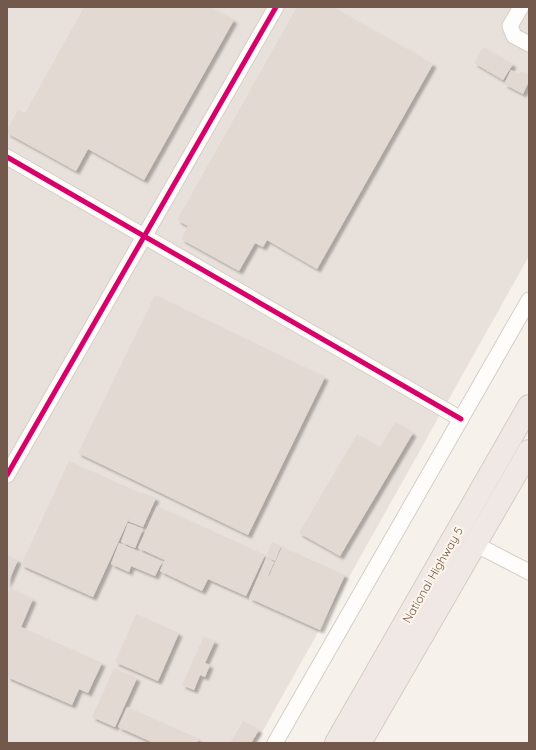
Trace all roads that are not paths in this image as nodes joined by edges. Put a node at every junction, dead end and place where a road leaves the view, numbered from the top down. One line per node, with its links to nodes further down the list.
1 (276, 7): 5 (street)
2 (521, 7): 3 (street)
3 (529, 44)
4 (7, 157): 5 (street)
5 (144, 236): 8 (street); 10 (street)
6 (529, 300): 8 (street)
7 (529, 406): 14 (highway, National Highway 5)
8 (461, 419): 13 (street)
9 (529, 451): 11 (highway, National Highway 5)
10 (7, 475)
11 (475, 544): 12 (street); 15 (highway, National Highway 5)
12 (529, 572)
13 (275, 743)
14 (336, 743)
15 (360, 743)

